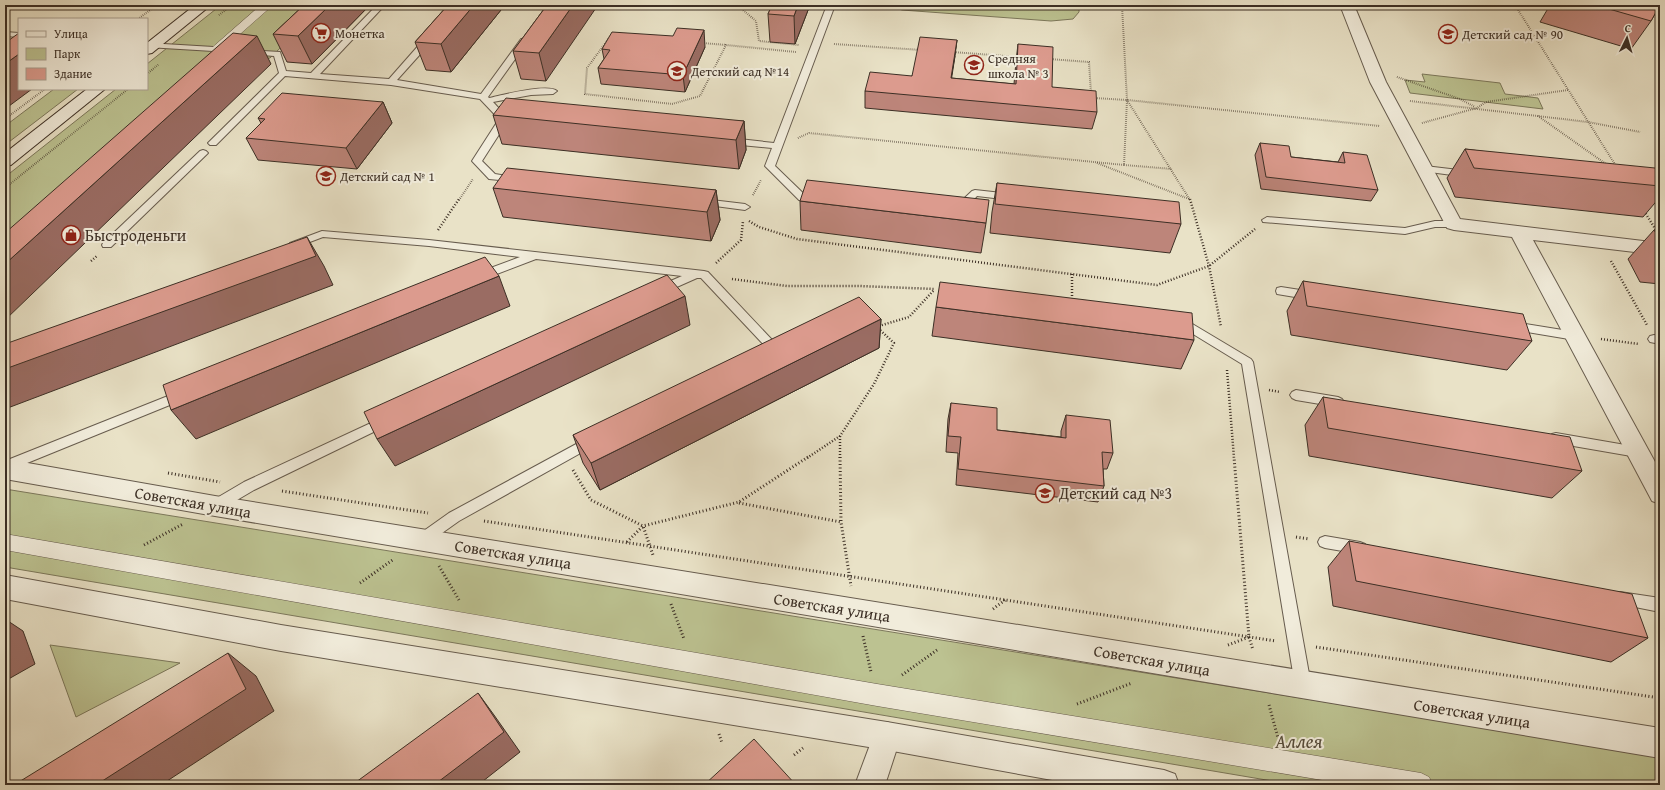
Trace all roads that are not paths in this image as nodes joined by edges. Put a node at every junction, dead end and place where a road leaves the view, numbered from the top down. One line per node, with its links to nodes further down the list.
1 (204, 5): 10 (street)
2 (268, 5): 11 (street)
3 (381, 5): 14 (lane)
4 (831, 5): 23 (lane)
5 (1347, 5): 26 (street)
6 (5, 34): 7 (lane)
7 (18, 35)
8 (433, 35): 15 (lane)
9 (528, 36): 18 (lane)
10 (149, 47): 11 (lane)
11 (216, 49): 12 (street); 13 (lane)
12 (205, 60)
13 (283, 73): 14 (lane); 22 (lane)
14 (313, 76): 15 (lane)
15 (391, 82): 18 (lane)
16 (96, 90): 25 (street)
17 (553, 91): 18 (lane)
18 (485, 99): 19 (lane)
19 (504, 119): 20 (lane); 28 (lane)
20 (520, 120)
21 (724, 140): 23 (lane)
22 (213, 143)
23 (778, 146): 31 (lane)
24 (203, 153): 37 (lane)
25 (5, 161)
26 (1425, 169): 27 (lane); 35 (street)
27 (1480, 175)
28 (524, 181)
29 (1022, 198): 33 (lane)
30 (690, 200): 32 (lane)
31 (826, 201)
32 (746, 207)
33 (951, 216)
34 (1267, 220): 35 (lane)
35 (1454, 224): 36 (street)
36 (1519, 232): 39 (street); 49 (street)
37 (107, 245)
38 (286, 248): 40 (lane)
39 (1660, 249)
40 (534, 255): 41 (lane); 42 (lane)
41 (700, 274): 44 (lane); 50 (lane)
42 (467, 282)
43 (1280, 291): 45 (lane)
44 (653, 294)
45 (1327, 298)
46 (1170, 318): 69 (lane)
47 (1505, 325): 49 (lane)
48 (783, 336): 50 (lane)
49 (1575, 336): 58 (street)
50 (769, 343): 51 (lane)
51 (756, 350)
52 (193, 391): 59 (lane)
53 (1296, 395): 54 (lane)
54 (1351, 404)
55 (393, 418): 61 (lane)
56 (605, 433): 62 (lane)
57 (1544, 436): 58 (lane)
58 (1637, 452): 60 (street)
59 (5, 468): 61 (street, Советская улица)
60 (1660, 494)
61 (215, 506): 62 (street, Советская улица)
62 (423, 539): 69 (street, Советская улица)
63 (5, 542): 74 (street)
64 (1325, 542): 65 (lane)
65 (1372, 551)
66 (5, 587): 70 (street)
67 (1606, 595): 68 (lane)
68 (1660, 605)
69 (1303, 685): 71 (street, Советская улица)
70 (887, 736): 72 (street); 73 (street)
71 (1660, 743)
72 (870, 785)
73 (1164, 785)
74 (1421, 785)

